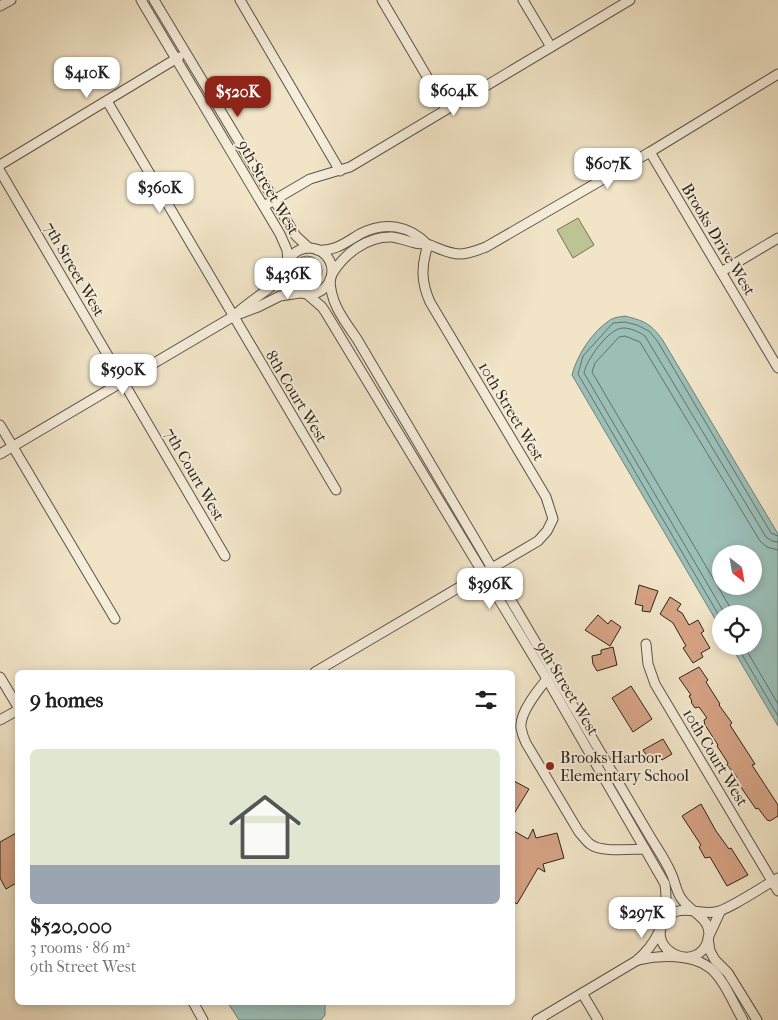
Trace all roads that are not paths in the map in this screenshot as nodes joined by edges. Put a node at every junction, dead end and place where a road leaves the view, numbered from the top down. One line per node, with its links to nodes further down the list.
1 (10, 0): 8 (street)
2 (141, 0): 11 (street, 9th Street West)
3 (154, 0): 10 (street, 9th Street West)
4 (240, 0): 17 (street)
5 (382, 0): 14 (street)
6 (522, 0): 9 (street)
7 (630, 0): 9 (street)
8 (0, 6)
9 (551, 47): 14 (street)
10 (185, 53): 11 (street); 19 (street, 9th Street West)
11 (175, 60): 13 (street); 20 (street, 9th Street West)
12 (778, 74): 15 (street)
13 (107, 101): 16 (street); 29 (street, 8th Court West)
14 (446, 109): 17 (street)
15 (650, 152): 22 (street); 26 (street, Brooks Drive West)
16 (0, 165)
17 (340, 170): 19 (street)
18 (0, 171): 31 (street, 7th Street West)
19 (274, 200): 20 (street); 23 (street, 9th Street West)
20 (264, 206): 24 (street, 9th Street West)
21 (778, 238): 26 (street)
22 (428, 245): 23 (street); 27 (street); 37 (street, 10th Street West)
23 (313, 249): 24 (street); 27 (street)
24 (288, 261): 25 (street)
25 (286, 271): 28 (street); 29 (street)
26 (721, 272): 30 (street, Brooks Drive West)
27 (331, 276): 28 (street); 37 (street, 9th Street West)
28 (304, 294): 29 (street); 38 (street, 9th Street West)
29 (234, 316): 31 (street); 35 (street, 8th Court West)
30 (778, 368)
31 (123, 382): 33 (street); 36 (street, 7th Court West)
32 (0, 425): 33 (street)
33 (13, 447): 34 (street); 39 (street)
34 (0, 454)
35 (336, 490)
36 (225, 556)
37 (492, 569): 38 (street, 10th Street West); 50 (street, 9th Street West)
38 (482, 574): 41 (street, 10th Street West); 43 (street, 9th Street West)
39 (115, 619)
40 (646, 644): 48 (street, 10th Court West)
41 (318, 670)
42 (0, 677): 44 (street)
43 (547, 679): 47 (street, 9th Street West); 47 (street)
44 (15, 704)
45 (15, 711): 46 (street)
46 (0, 720)
47 (646, 849): 52 (street, 9th Street West)
48 (775, 879): 49 (street); 51 (street)
49 (778, 891)
50 (694, 911): 51 (street); 52 (street); 53 (street)
51 (720, 912): 53 (street)
52 (661, 928): 54 (street); 55 (street)
53 (708, 938): 54 (street); 62 (street)
54 (680, 957): 55 (street); 61 (street)
55 (636, 961): 56 (street)
56 (582, 993): 59 (street); 60 (street)
57 (195, 1005): 58 (street)
58 (204, 1020)
59 (537, 1020)
60 (598, 1020)
61 (743, 1020)
62 (757, 1020)

